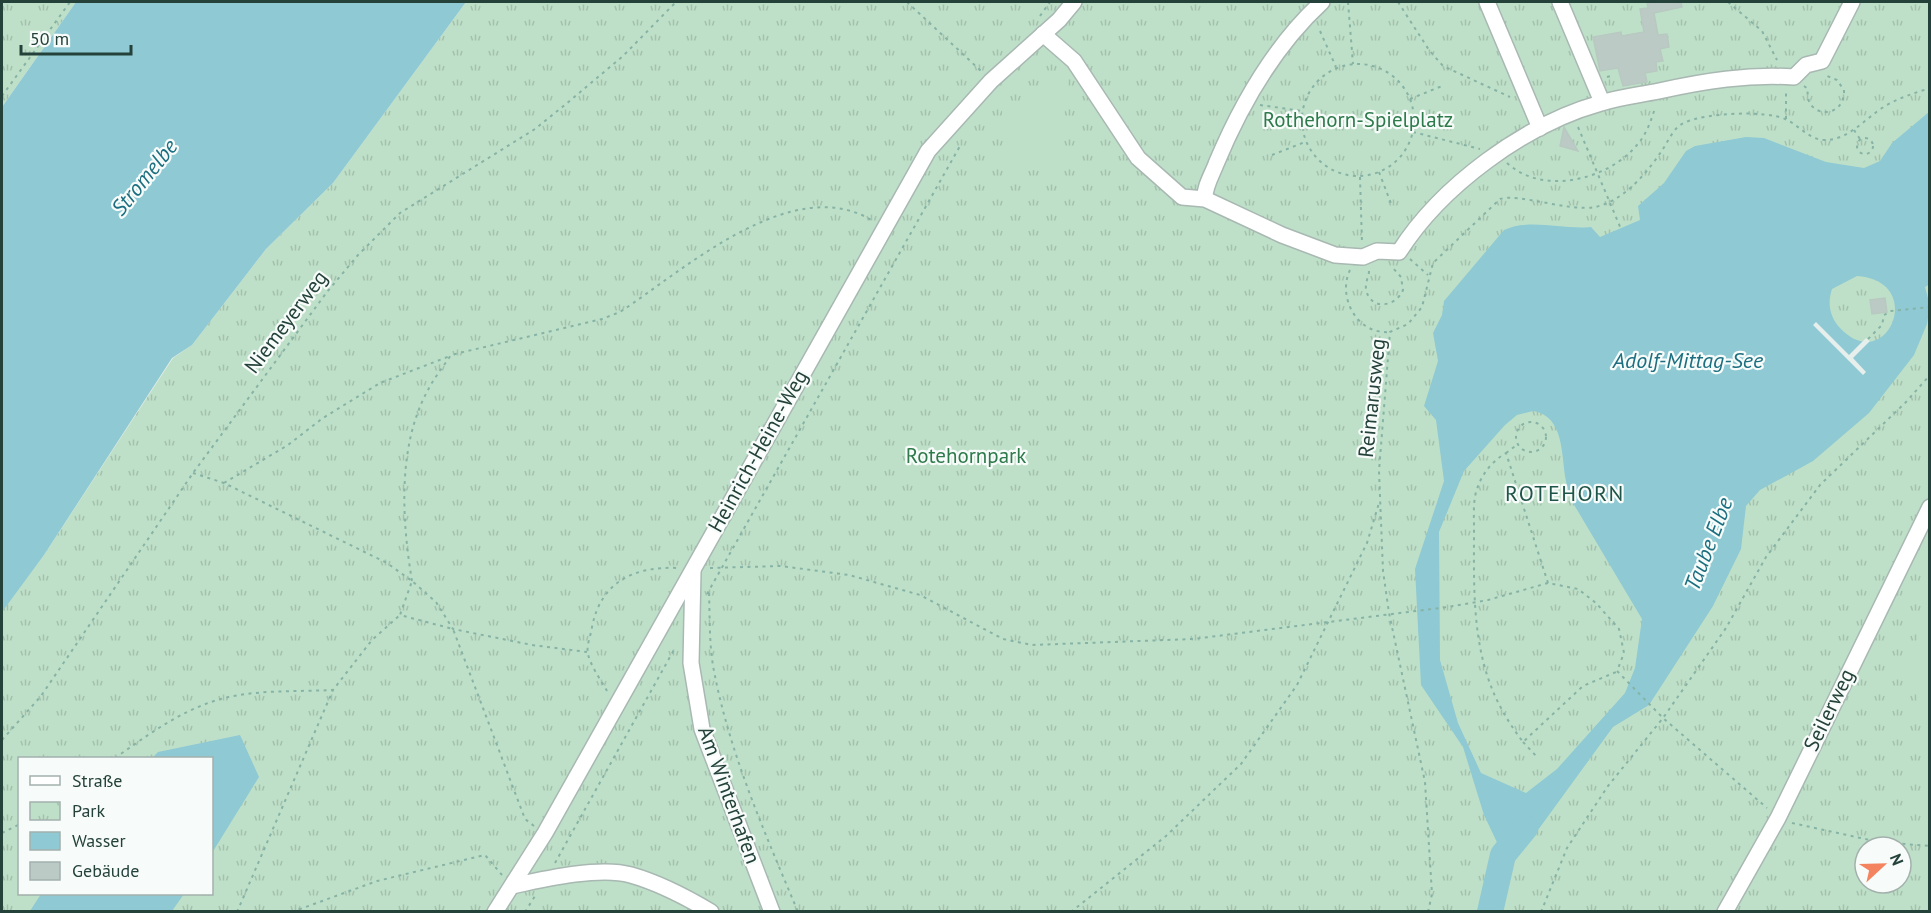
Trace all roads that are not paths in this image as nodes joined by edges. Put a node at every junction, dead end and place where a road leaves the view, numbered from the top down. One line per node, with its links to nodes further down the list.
1 (1074, 2): 7 (street, Heinrich-Heine-Weg)
2 (1089, 2): 7 (street, Heinrich-Heine-Weg)
3 (1322, 2): 11 (street)
4 (1487, 2): 10 (street)
5 (1560, 2): 9 (street)
6 (1852, 2): 9 (street)
7 (1059, 20): 8 (street, Heinrich-Heine-Weg)
8 (1043, 34): 11 (street); 13 (street, Heinrich-Heine-Weg)
9 (1602, 102): 10 (street)
10 (1540, 128): 11 (street)
11 (1205, 199)
12 (1929, 507): 18 (street, Seilerweg)
13 (693, 568): 14 (street, Heinrich-Heine-Weg); 17 (street, Am Winterhafen)
14 (512, 886): 15 (street, Heinrich-Heine-Weg); 16 (street)
15 (495, 912)
16 (711, 912)
17 (772, 912)
18 (1725, 912)

